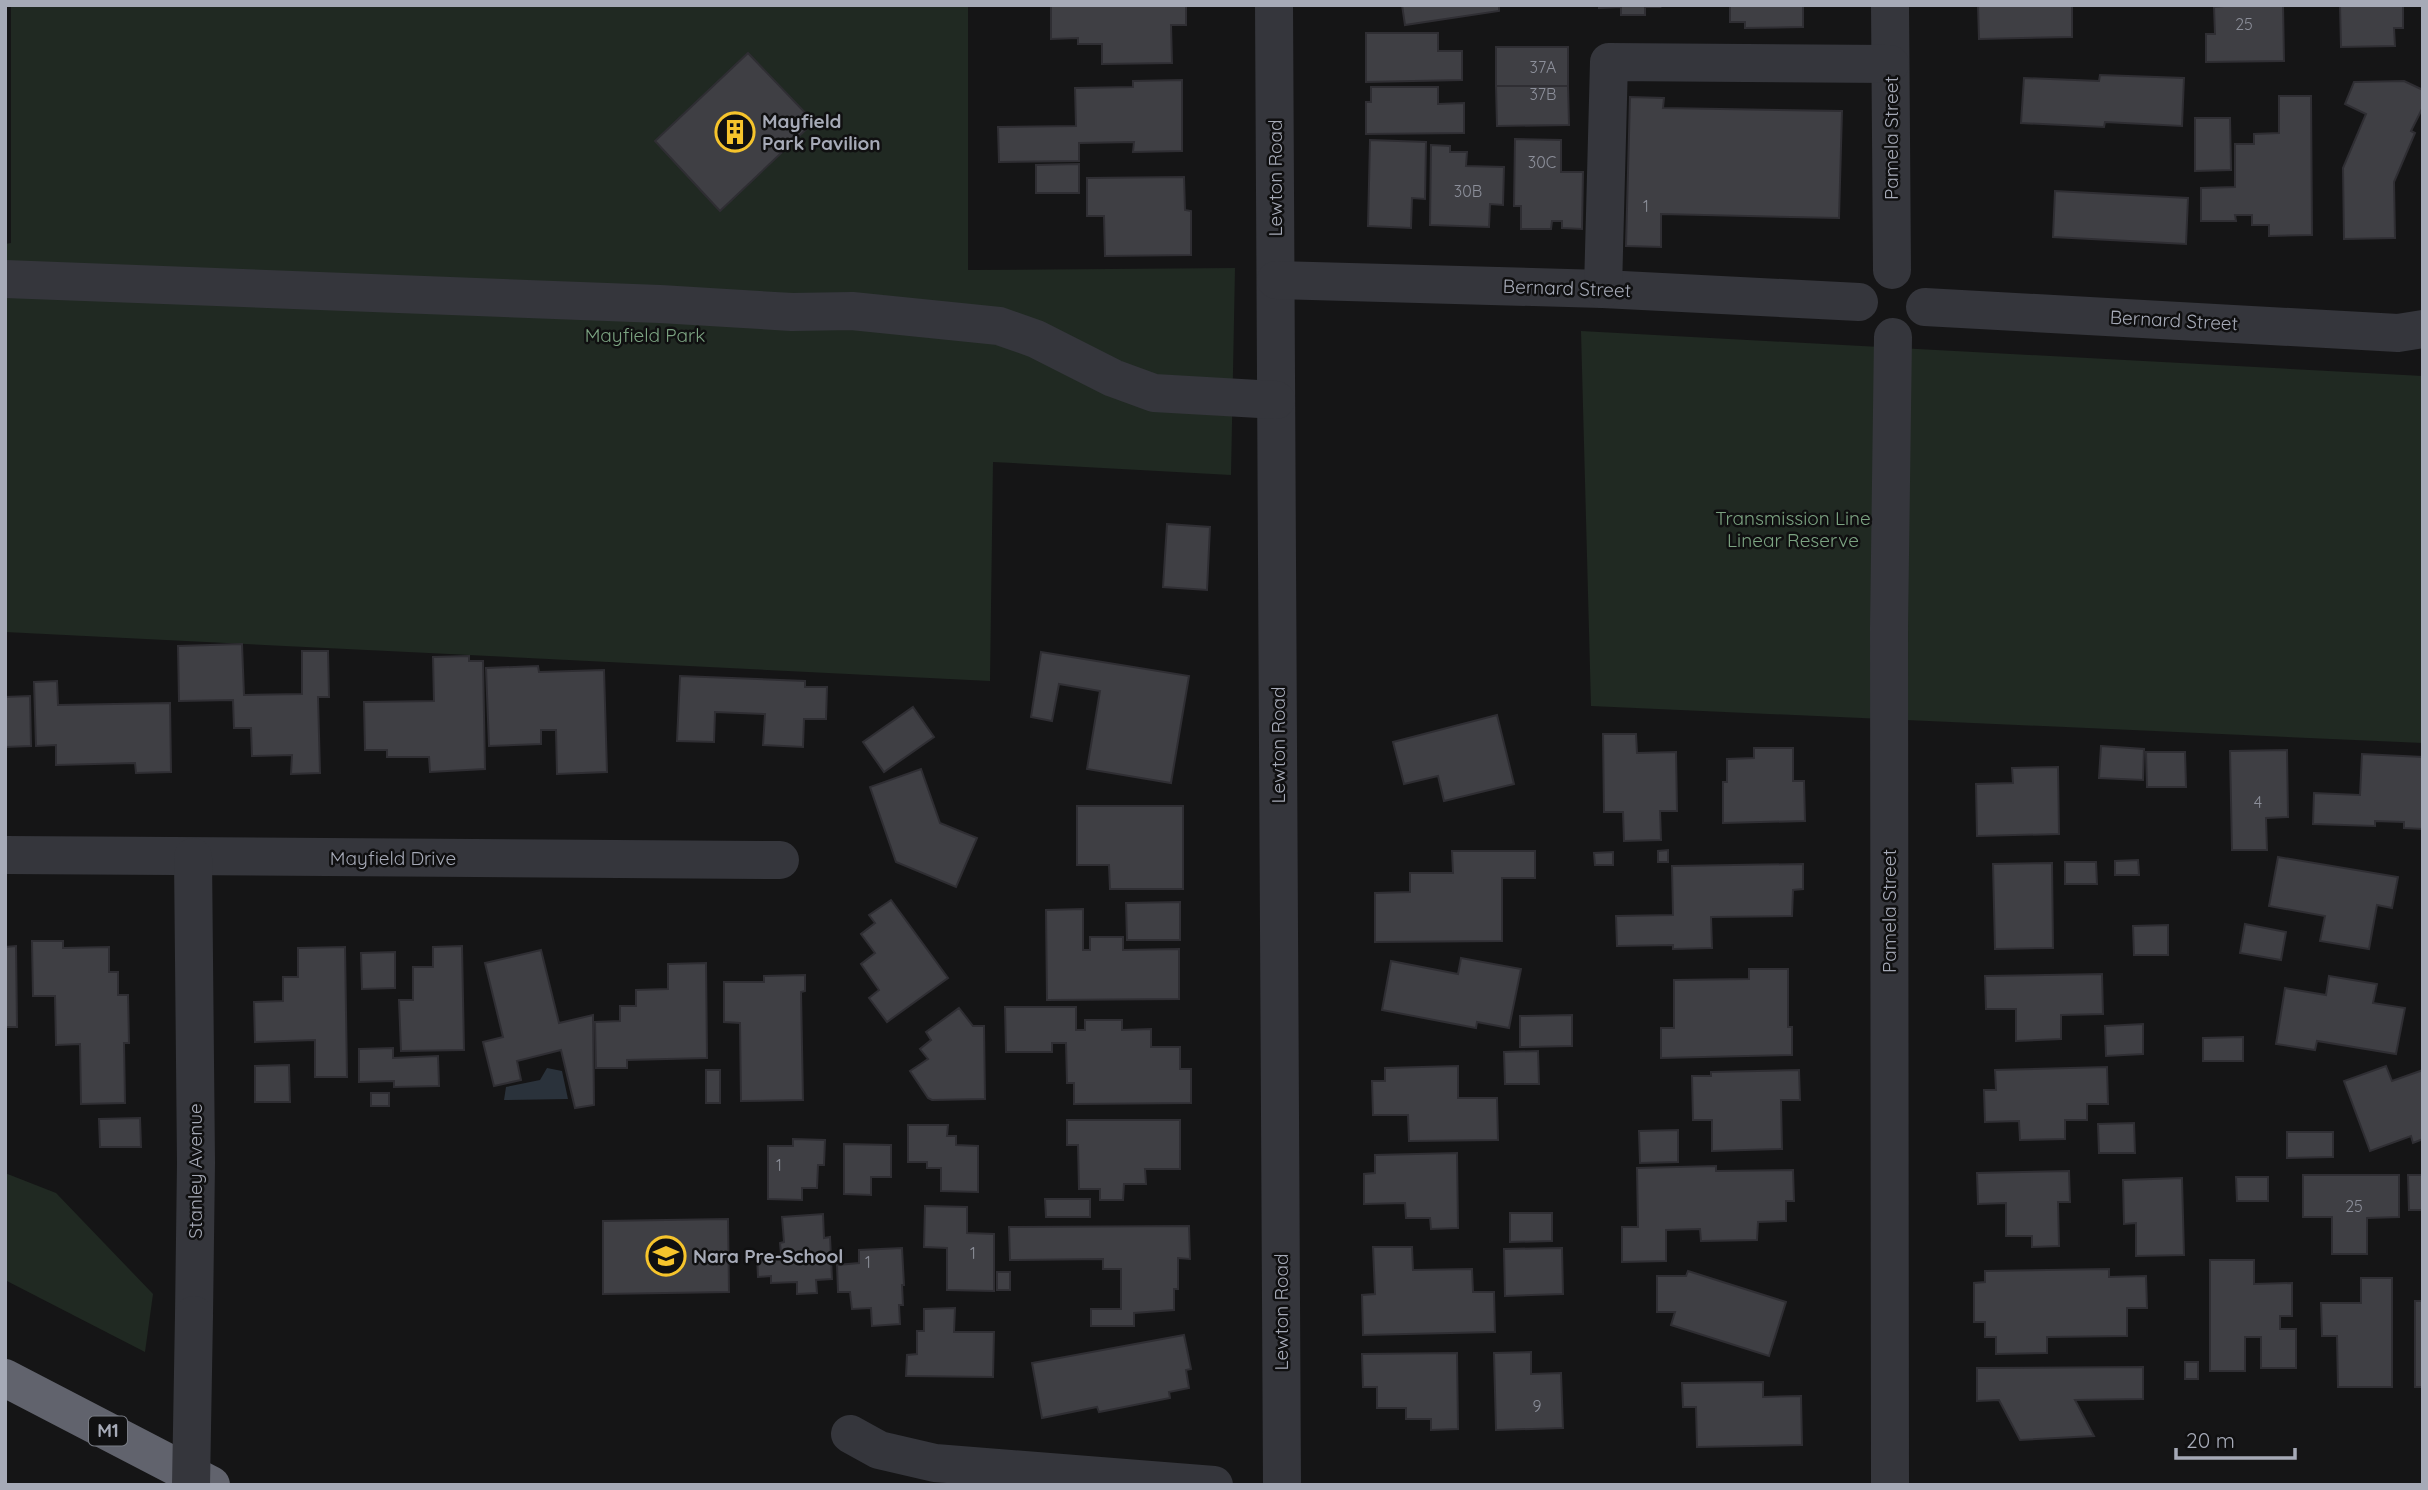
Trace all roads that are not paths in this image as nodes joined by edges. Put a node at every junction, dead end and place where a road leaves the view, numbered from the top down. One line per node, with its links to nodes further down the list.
1 (1274, 5): 6 (street, Lewton Road)
2 (1890, 5): 3 (street, Pamela Street)
3 (1890, 64): 4 (street, Pamela Street); 7 (street)
4 (1892, 270): 8 (street); 9 (street)
5 (5, 279): 12 (street)
6 (1276, 280): 7 (street, Bernard Street); 12 (street, Lewton Road)
7 (1602, 289): 8 (street, Bernard Street)
8 (1858, 302): 11 (street)
9 (1925, 307): 10 (street, Bernard Street); 11 (street)
10 (2423, 329)
11 (1893, 337): 22 (street, Pamela Street)
12 (1276, 400): 21 (street, Lewton Road)
13 (5, 855): 14 (street, Mayfield Drive)
14 (193, 856): 15 (street, Mayfield Drive); 18 (street, Stanley Avenue, bridge)
15 (780, 860)
16 (5, 1378): 19 (highway, M1)
17 (850, 1434): 20 (street)
18 (191, 1485)
19 (211, 1485)
20 (1214, 1485)
21 (1282, 1485)
22 (1890, 1485)

